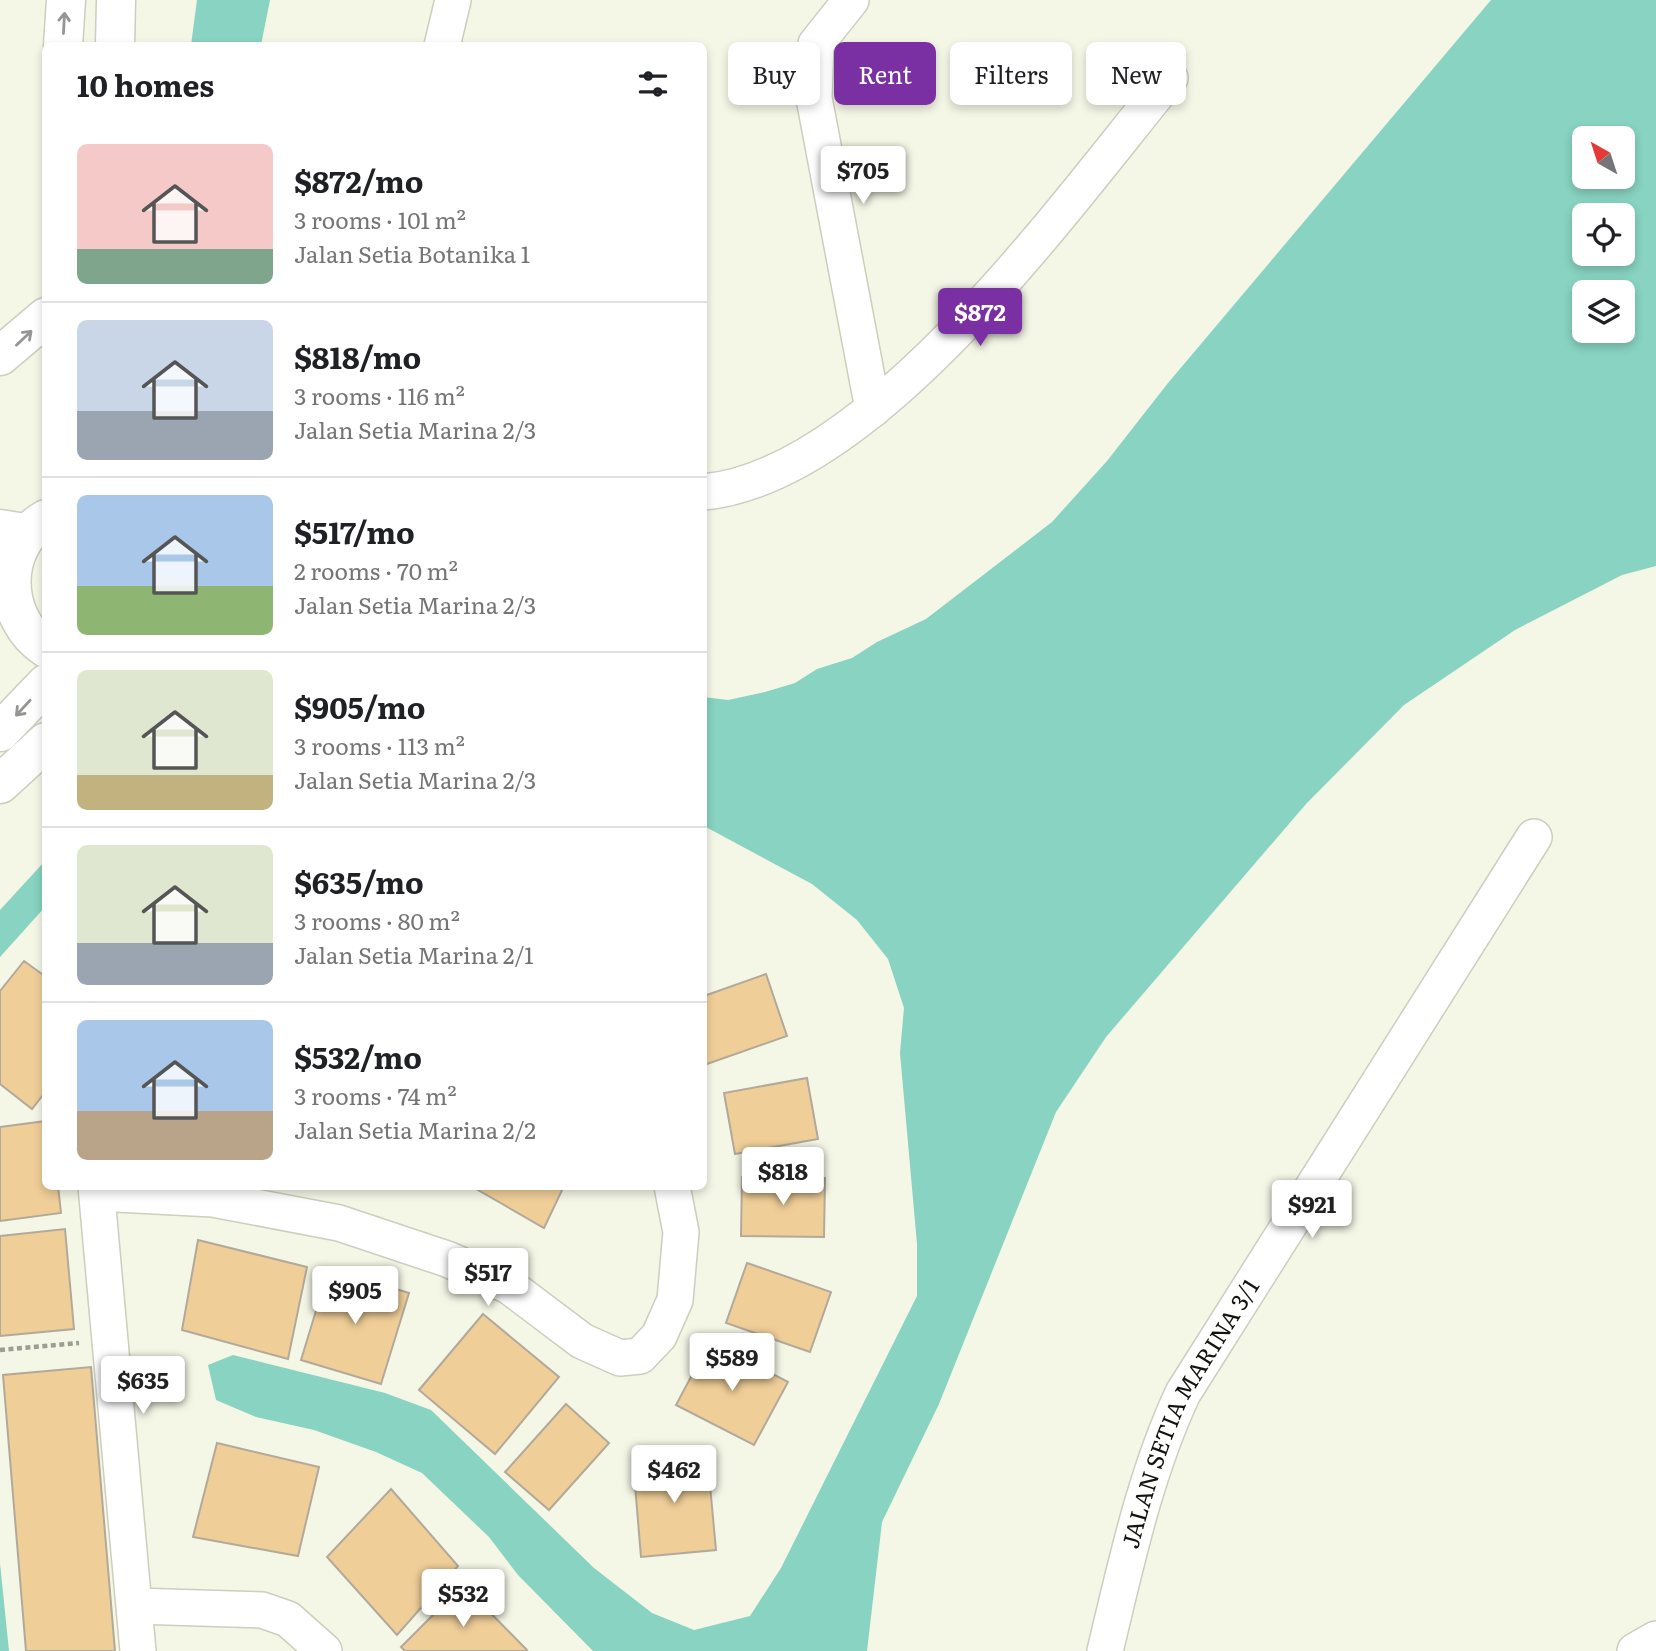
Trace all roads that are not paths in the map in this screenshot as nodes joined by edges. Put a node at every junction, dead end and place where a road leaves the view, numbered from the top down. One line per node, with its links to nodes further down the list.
1 (66, 0): 5 (street, one-way to 1)
2 (116, 0): 6 (street)
3 (453, 0): 7 (street)
4 (851, 0): 11 (street)
5 (62, 42)
6 (115, 42)
7 (443, 42)
8 (1148, 105): 11 (street)
9 (42, 320): 10 (street, one-way to 9)
10 (0, 356)
11 (873, 409): 12 (street)
12 (707, 492)
13 (24, 527): 14 (street)
14 (3, 572): 15 (street)
15 (7, 629): 16 (street)
16 (42, 646)
17 (42, 688): 18 (street, one-way to 18)
18 (0, 732)
19 (42, 746): 20 (street)
20 (0, 784)
21 (1534, 837): 28 (street, JALAN SETIA MARINA 3/1)
22 (96, 1190): 23 (street); 24 (street)
23 (673, 1190)
24 (135, 1605): 26 (street); 27 (street)
25 (1656, 1639): 29 (street)
26 (138, 1651)
27 (324, 1651)
28 (1105, 1651)
29 (1635, 1651)

